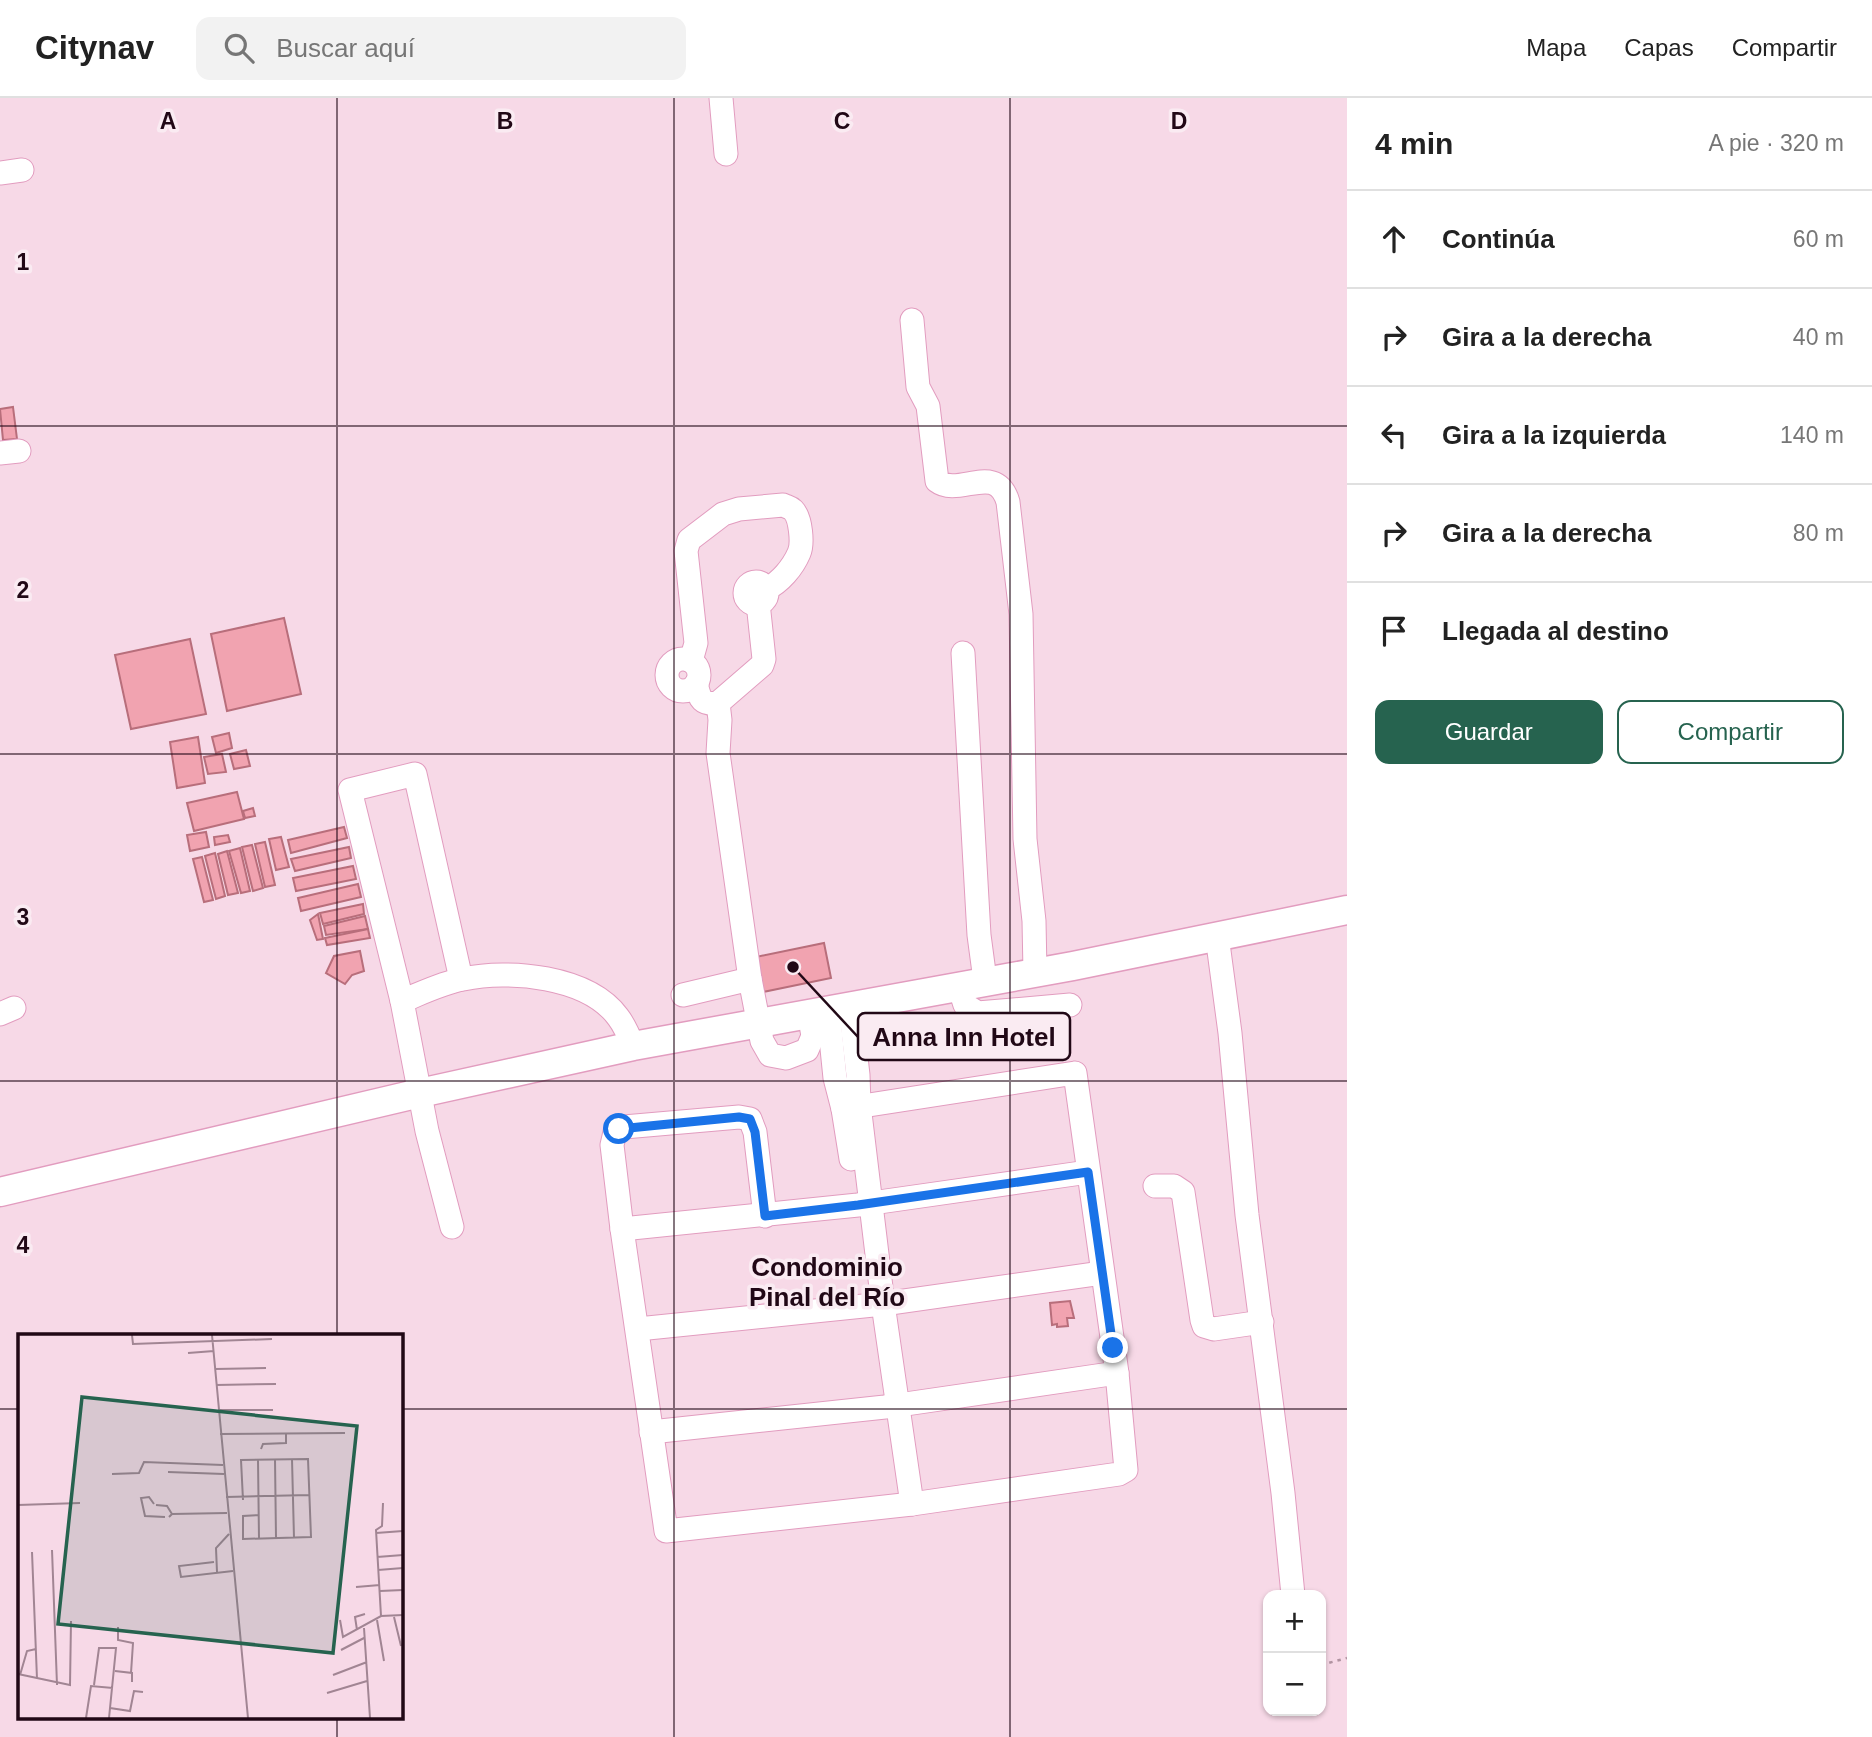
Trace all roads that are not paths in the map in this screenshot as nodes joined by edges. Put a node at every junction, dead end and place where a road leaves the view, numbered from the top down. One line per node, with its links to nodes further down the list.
1 (721, 98): 2 (street)
2 (726, 154)
3 (912, 320): 8 (street)
4 (962, 653): 11 (street)
5 (718, 703): 5 (street); 10 (street)
6 (1347, 910): 7 (main road)
7 (1216, 936): 8 (main road); 29 (street)
8 (1035, 972): 11 (main road)
9 (461, 979): 13 (street); 13 (street); 17 (street)
10 (750, 979): 12 (street); 16 (street)
11 (972, 984): 14 (street); 15 (main road)
12 (683, 995)
13 (402, 1001): 18 (street)
14 (1070, 1005)
15 (829, 1009): 16 (main road); 16 (street); 19 (street)
16 (759, 1021): 17 (main road)
17 (633, 1046): 18 (main road)
18 (420, 1093): 22 (main road); 25 (street)
19 (851, 1107): 20 (street); 23 (street)
20 (1088, 1172): 23 (street); 27 (street)
21 (1156, 1186): 29 (street)
22 (0, 1192)
23 (864, 1204): 24 (street); 28 (street)
24 (765, 1216): 26 (street); 26 (street)
25 (453, 1227)
26 (622, 1229): 30 (street)
27 (1102, 1273): 28 (street); 31 (street)
28 (877, 1304): 30 (street); 32 (street)
29 (1262, 1322): 35 (street)
30 (638, 1329): 33 (street)
31 (1116, 1373): 32 (street); 34 (street)
32 (892, 1406): 33 (street); 34 (street)
33 (651, 1432): 34 (street)
34 (906, 1504)
35 (1293, 1590)

